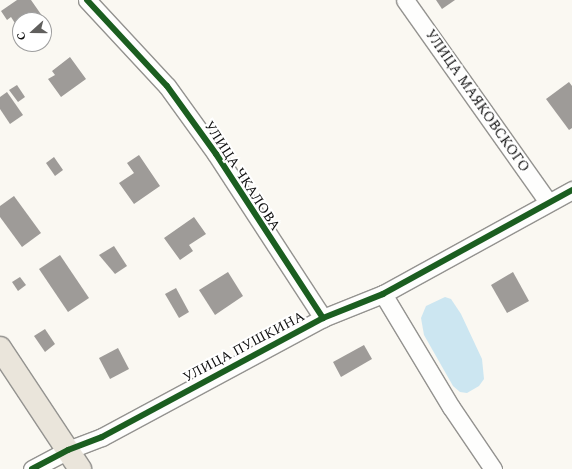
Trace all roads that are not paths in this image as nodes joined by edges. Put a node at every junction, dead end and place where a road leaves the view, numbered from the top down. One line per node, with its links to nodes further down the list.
1 (87, 0): 6 (street, УЛИЦА ЧКАЛОВА)
2 (405, 0): 4 (street, УЛИЦА МАЯКОВСКОГО)
3 (572, 190): 4 (street, УЛИЦА ПУШКИНА)
4 (548, 202): 5 (street, УЛИЦА ПУШКИНА)
5 (383, 294): 6 (street, УЛИЦА ПУШКИНА); 11 (street)
6 (323, 318): 8 (street, УЛИЦА ПУШКИНА)
7 (0, 348): 8 (main road)
8 (68, 450): 9 (street, УЛИЦА ПУШКИНА); 10 (main road)
9 (32, 469)
10 (80, 469)
11 (494, 469)

